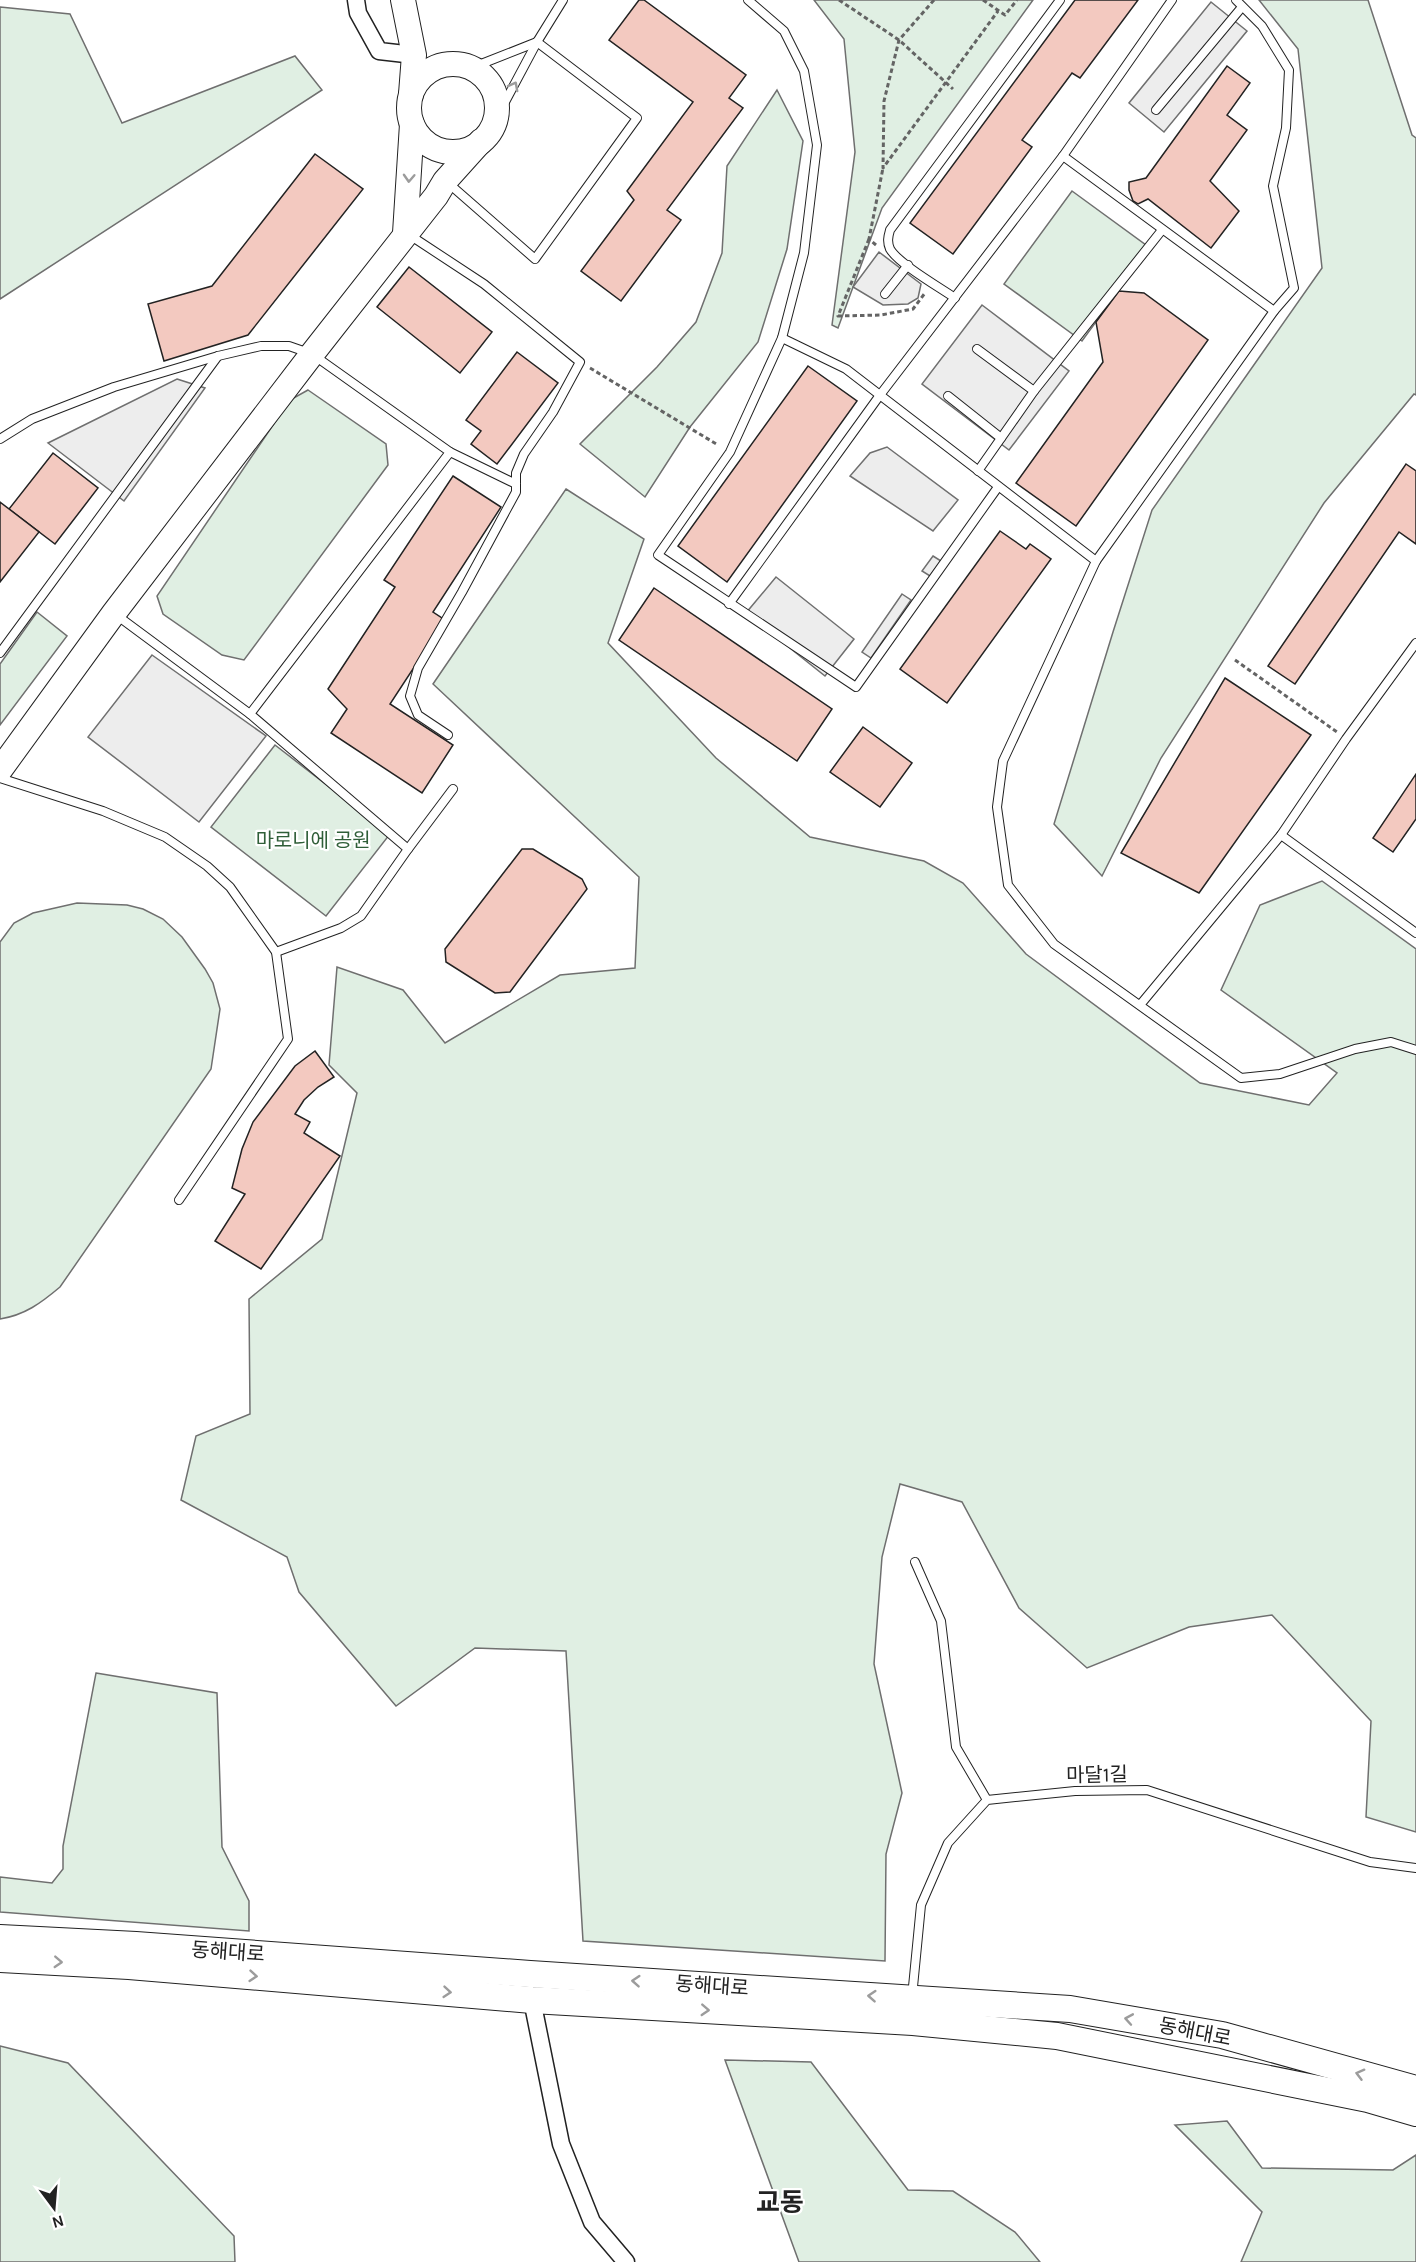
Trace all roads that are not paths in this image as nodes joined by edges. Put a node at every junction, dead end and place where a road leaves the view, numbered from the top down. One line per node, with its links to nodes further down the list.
1 (356, 0): 10 (street)
2 (404, 0): 10 (street)
3 (563, 0): 9 (lane)
4 (748, 0): 24 (lane)
5 (1060, 0): 20 (lane)
6 (1172, 0): 16 (lane)
7 (1236, 0): 8 (lane)
8 (1242, 7): 13 (lane); 23 (lane)
9 (537, 42): 11 (lane); 15 (lane, one-way to 9); 17 (lane)
10 (414, 55): 11 (street); 12 (street)
11 (462, 66): 12 (street); 15 (street)
12 (411, 94): 14 (street)
13 (1156, 110)
14 (412, 124): 15 (street); 19 (street, one-way to 19)
15 (486, 136): 17 (street)
16 (1063, 156): 18 (lane); 22 (lane)
17 (445, 181): 19 (street)
18 (1162, 230): 23 (lane); 28 (lane)
19 (405, 232): 26 (street); 35 (lane)
20 (908, 265): 21 (lane); 22 (lane)
21 (885, 294)
22 (955, 298): 29 (lane)
23 (1274, 311): 37 (lane)
24 (782, 338): 29 (lane); 38 (lane)
25 (977, 349): 28 (lane)
26 (312, 354): 27 (lane); 33 (lane); 39 (street)
27 (218, 356): 32 (lane); 41 (lane)
28 (1034, 391): 31 (lane)
29 (880, 395): 34 (lane); 38 (lane)
30 (948, 396): 31 (lane)
31 (1001, 438): 34 (lane)
32 (0, 439)
33 (450, 452): 35 (lane); 42 (lane)
34 (978, 471): 36 (lane)
35 (516, 484): 43 (lane)
36 (998, 487): 37 (lane); 38 (lane)
37 (1096, 561): 51 (lane)
38 (729, 604)
39 (114, 613): 42 (lane); 44 (street)
40 (1416, 643): 47 (lane)
41 (0, 653)
42 (250, 714): 48 (lane)
43 (448, 735)
44 (0, 770)
45 (0, 778): 50 (lane)
46 (453, 789): 48 (lane)
47 (1281, 835): 49 (lane); 51 (lane)
48 (408, 849): 50 (lane)
49 (1416, 933)
50 (276, 952): 53 (lane)
51 (1140, 1005): 52 (lane)
52 (1416, 1050)
53 (178, 1200)
54 (915, 1562): 55 (lane)
55 (987, 1800): 56 (lane, 마달1길); 59 (lane)
56 (1416, 1868)
57 (0, 1938): 59 (main road, 동해대로, one-way to 57)
58 (0, 1959): 60 (main road, 동해대로, one-way to 60)
59 (912, 1998): 61 (main road, 동해대로, one-way to 59)
60 (532, 2000): 62 (main road, 동해대로, one-way to 62); 63 (street)
61 (1416, 2089)
62 (1416, 2113)
63 (626, 2262)

